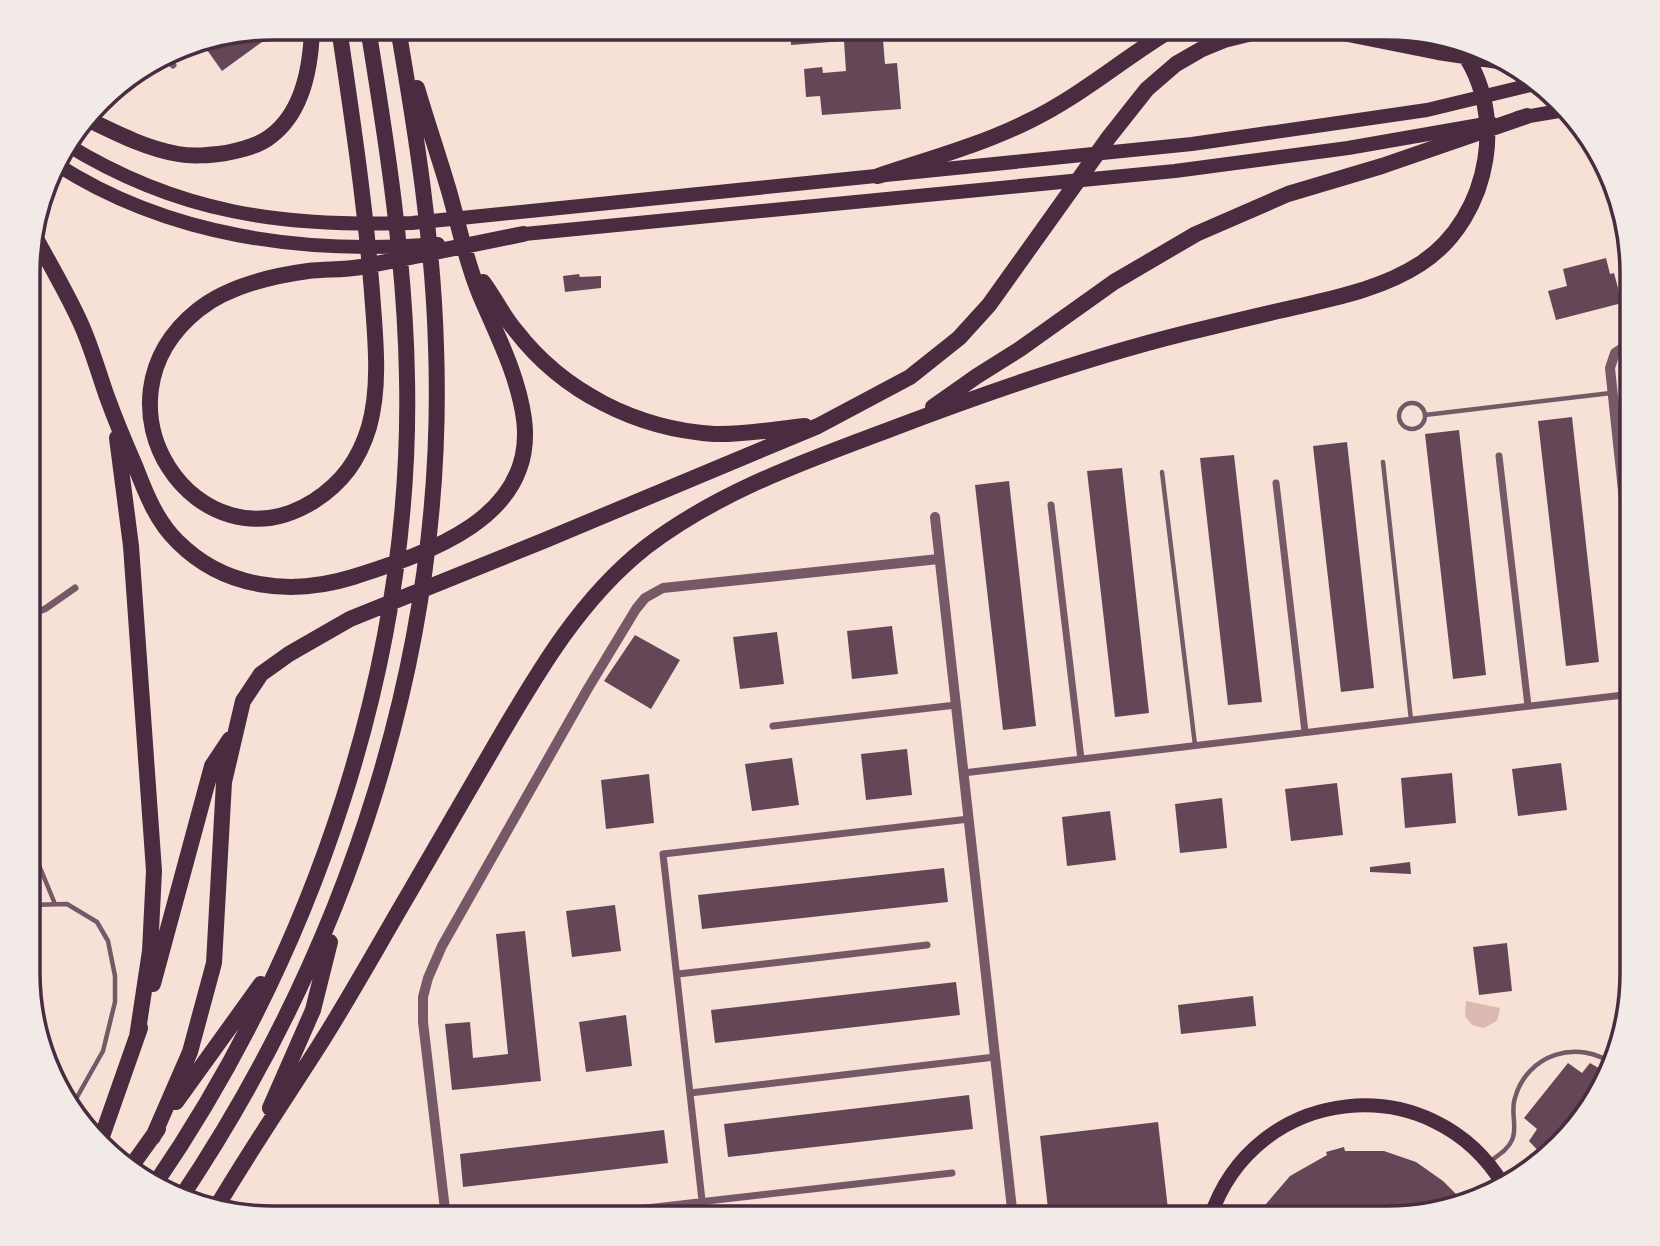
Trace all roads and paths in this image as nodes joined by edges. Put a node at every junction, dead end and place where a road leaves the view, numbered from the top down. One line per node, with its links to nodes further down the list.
1 (311, 41): 14 (highway)
2 (342, 41): 20 (highway)
3 (370, 41): 57 (highway)
4 (400, 41): 53 (highway)
5 (402, 41): 24 (highway)
6 (1154, 41): 17 (highway)
7 (1227, 41): 30 (highway)
8 (1383, 41): 10 (highway)
9 (1463, 54): 29 (highway)
10 (1474, 57)
11 (1526, 86): 17 (main road)
12 (1554, 112): 13 (main road)
13 (1527, 116): 18 (main road); 29 (highway)
14 (95, 124)
15 (76, 150): 17 (main road)
16 (65, 169): 18 (main road)
17 (878, 176)
18 (523, 233): 23 (highway)
19 (42, 249): 28 (highway)
20 (370, 265)
21 (370, 265): 22 (highway)
22 (370, 265)
23 (370, 265)
24 (471, 265): 28 (highway); 30 (highway)
25 (1620, 349): 26 (street)
26 (1611, 393): 27 (lane); 33 (street)
27 (1425, 415): 27 (lane)
28 (114, 418): 59 (highway)
29 (916, 419): 66 (highway)
30 (818, 426): 46 (highway)
31 (1499, 456): 43 (street)
32 (1383, 462): 44 (lane)
33 (1620, 469)
34 (1162, 472): 48 (lane)
35 (1276, 484): 47 (street)
36 (1051, 505): 49 (street)
37 (935, 517): 38 (street)
38 (939, 559): 42 (street); 75 (street)
39 (75, 588): 40 (street)
40 (40, 610)
41 (1619, 695): 43 (street)
42 (956, 705): 45 (street); 50 (street)
43 (1528, 706): 44 (street)
44 (1411, 720): 47 (street)
45 (773, 726)
46 (236, 729): 59 (highway); 65 (highway)
47 (1305, 732): 48 (street)
48 (1195, 746): 49 (street)
49 (1081, 759): 50 (street)
50 (963, 773): 51 (street)
51 (969, 819): 58 (street); 60 (street)
52 (41, 870): 54 (lane)
53 (343, 890): 66 (highway); 72 (highway)
54 (55, 904): 55 (lane); 63 (lane)
55 (41, 905)
56 (927, 945): 58 (street)
57 (284, 954): 65 (highway); 70 (highway)
58 (678, 974): 62 (street)
59 (137, 1037): 64 (highway)
60 (995, 1057): 62 (street); 78 (street)
61 (1603, 1059): 68 (lane)
62 (690, 1093): 74 (street)
63 (77, 1098)
64 (104, 1131)
65 (153, 1137): 67 (highway)
66 (250, 1151): 73 (highway)
67 (136, 1160)
68 (1488, 1162): 71 (main road); 79 (main road)
69 (951, 1173): 74 (street)
70 (160, 1176)
71 (1498, 1178)
72 (186, 1189)
73 (221, 1200)
74 (702, 1200): 76 (street); 77 (street)
75 (444, 1205)
76 (659, 1205)
77 (703, 1205)
78 (1012, 1206)
79 (1215, 1206)

